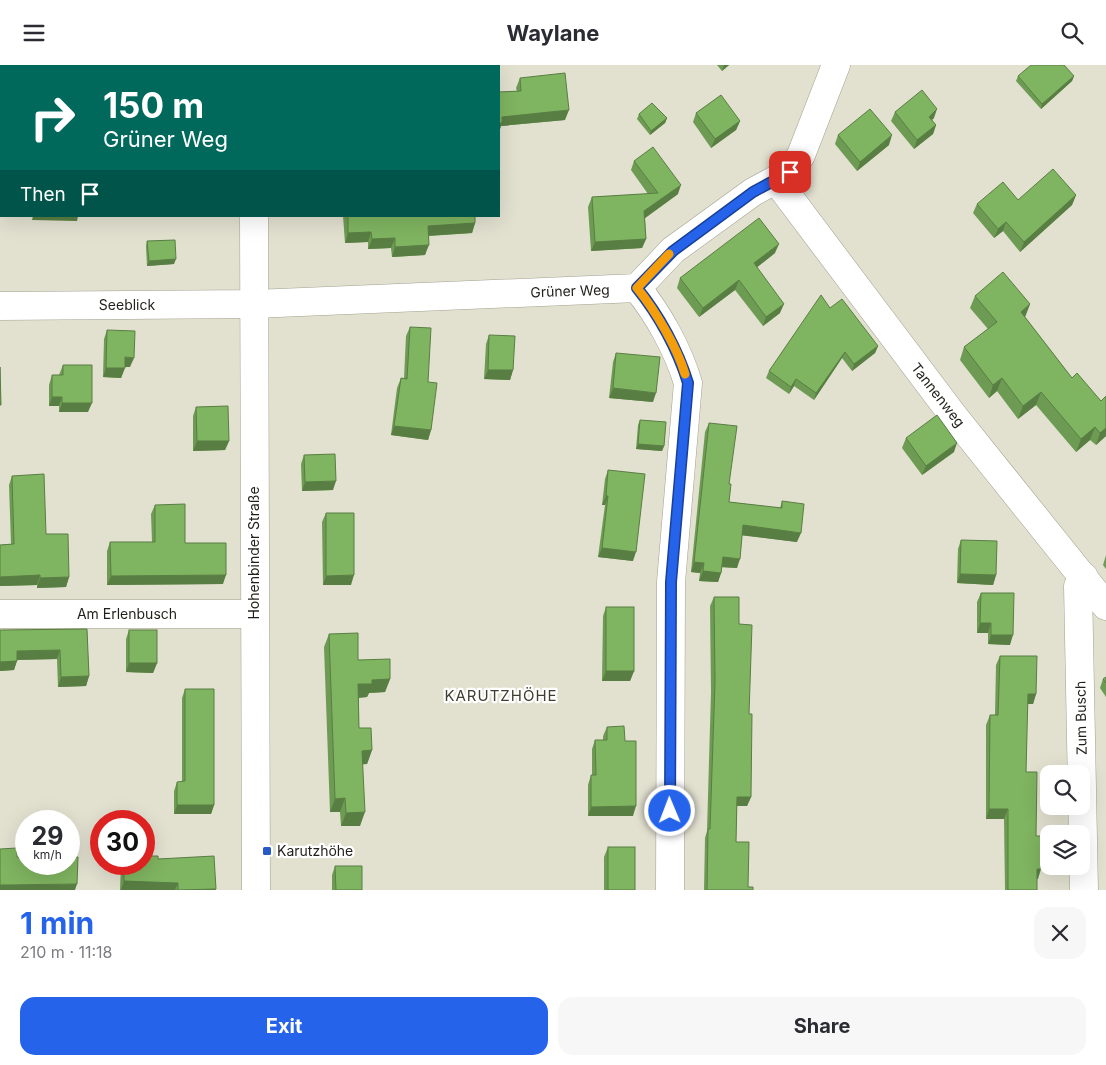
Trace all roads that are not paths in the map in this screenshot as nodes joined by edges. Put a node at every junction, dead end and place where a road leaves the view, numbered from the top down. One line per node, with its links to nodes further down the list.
1 (836, 65): 2 (street)
2 (776, 180): 4 (street); 7 (street, Tannenweg)
3 (254, 217): 5 (street, Hohenbinder Straße)
4 (637, 288): 5 (street, Grüner Weg); 12 (street)
5 (254, 304): 6 (street, Seeblick); 10 (street, Hohenbinder Straße)
6 (0, 306)
7 (1084, 577): 8 (street, Tannenweg); 13 (street, Zum Busch)
8 (1106, 606)
9 (0, 614): 10 (street, Am Erlenbusch)
10 (254, 614): 11 (street, Hohenbinder Straße)
11 (256, 890)
12 (670, 890)
13 (1084, 890)

